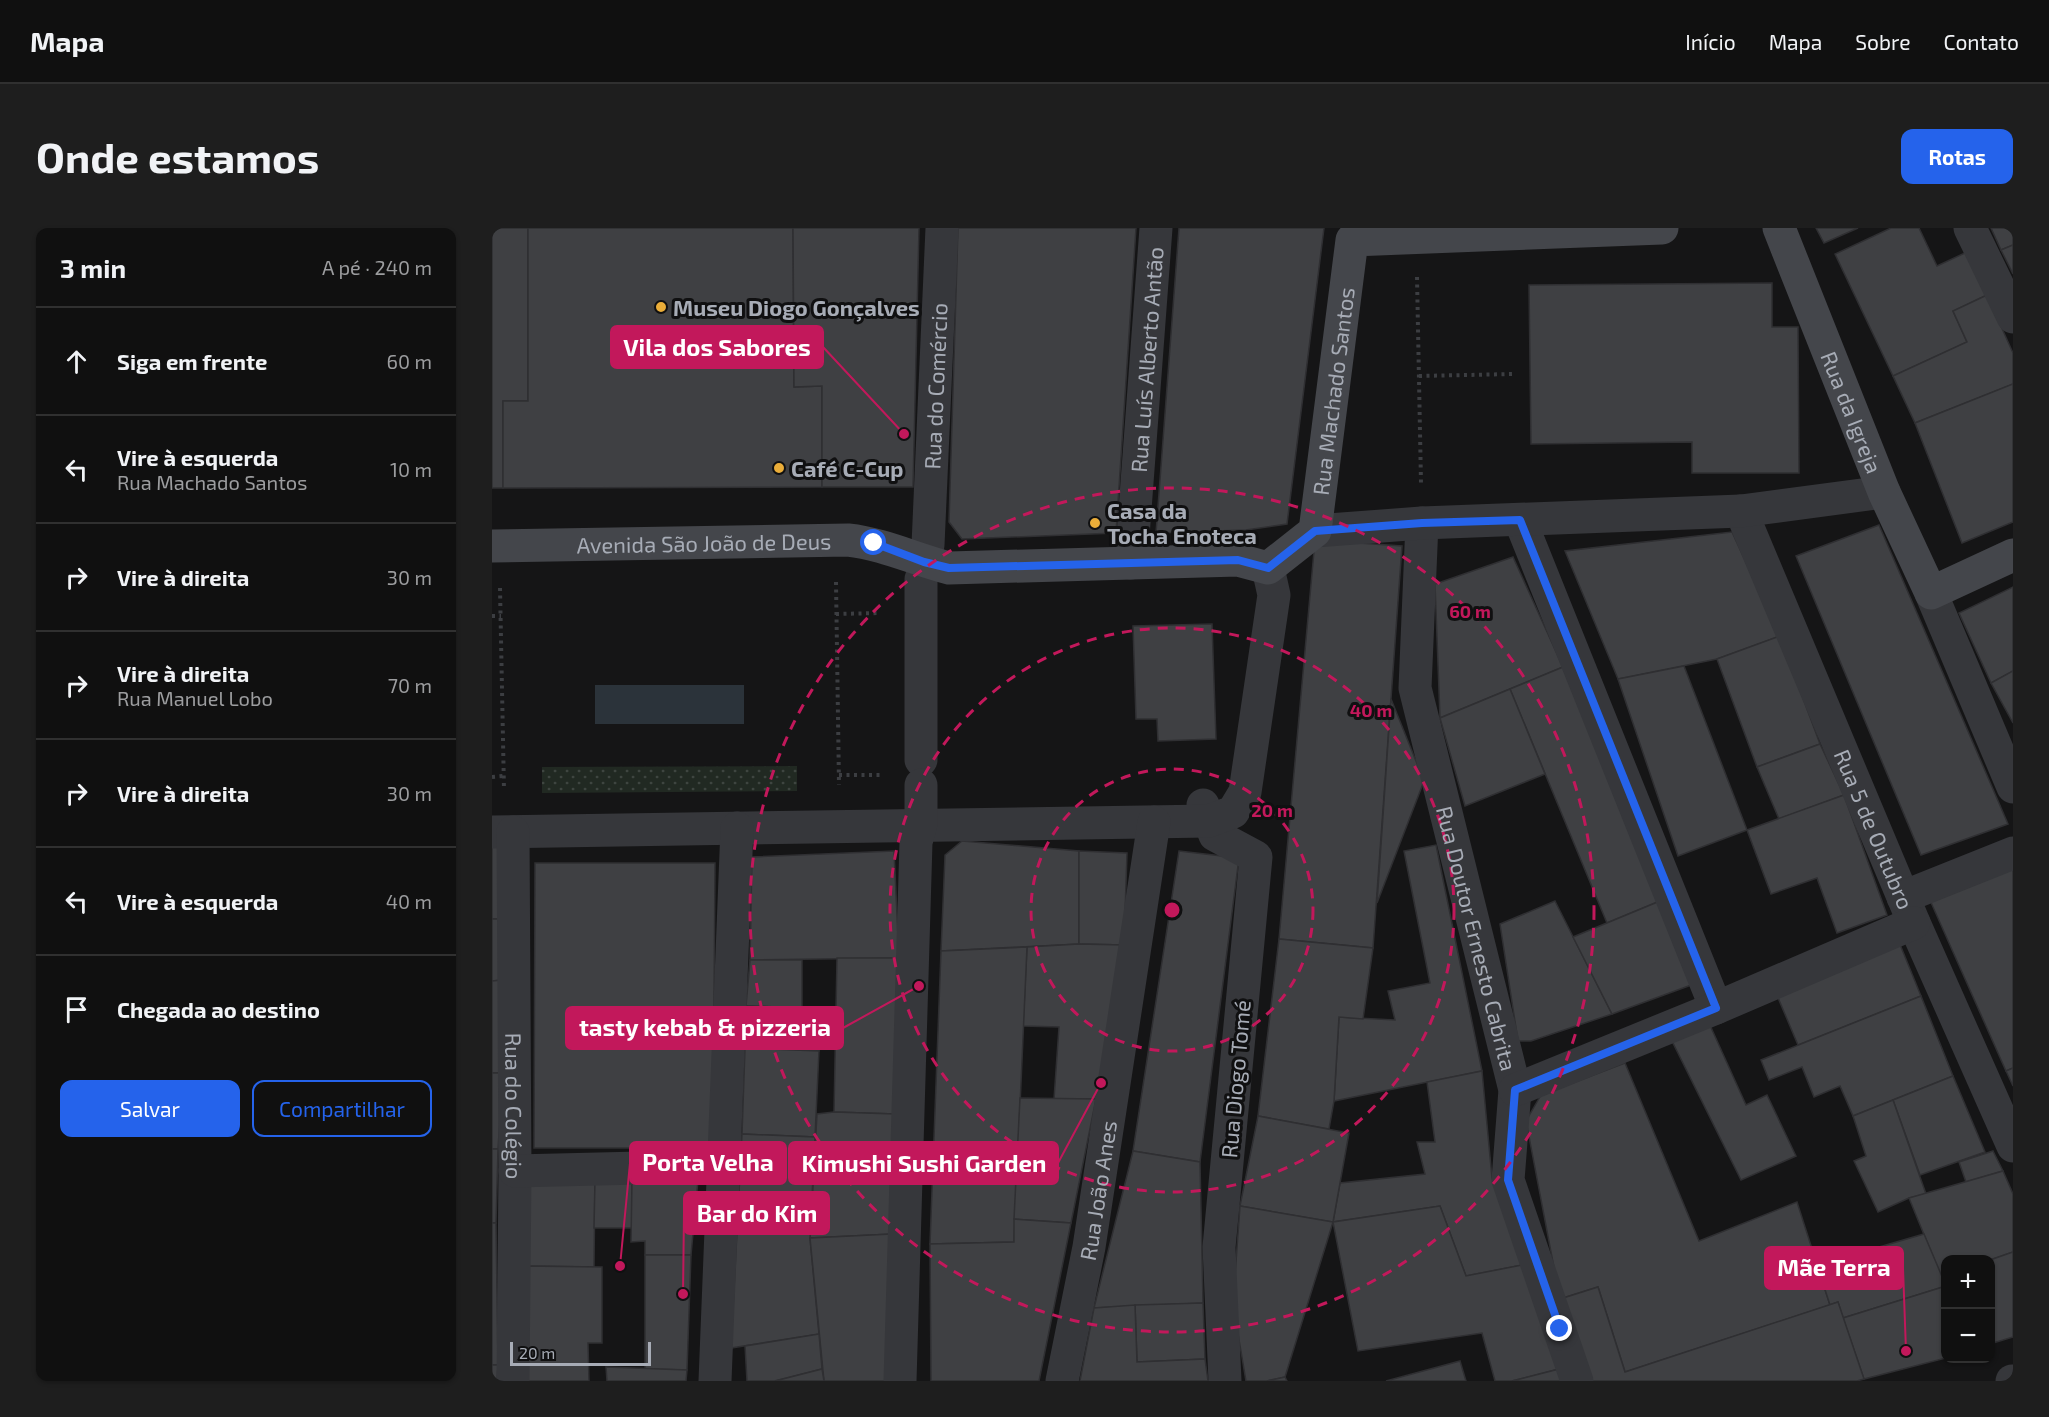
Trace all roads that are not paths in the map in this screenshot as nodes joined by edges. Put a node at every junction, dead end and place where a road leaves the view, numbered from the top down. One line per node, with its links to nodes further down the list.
1 (942, 228): 13 (street, Rua do Comércio)
2 (1156, 228): 16 (street, Rua Luís Alberto Antão)
3 (1662, 228): 6 (street)
4 (1779, 228): 8 (street, Rua da Igreja)
5 (1970, 228): 7 (street)
6 (1353, 234): 12 (street, Rua Machado Santos)
7 (2013, 317)
8 (1884, 492): 9 (street); 19 (street, Rua da Igreja)
9 (1741, 511): 10 (street); 27 (street, Rua 5 de Outubro)
10 (1520, 520): 11 (street); 28 (street)
11 (1422, 523): 12 (street); 29 (street, Rua Doutor Ernesto Cabrita)
12 (1315, 531): 17 (street)
13 (928, 545)
14 (492, 546): 16 (street, Avenida São João de Deus)
15 (2013, 555): 19 (street)
16 (1131, 563): 17 (street, Avenida São João de Deus)
17 (1268, 568): 21 (street)
18 (921, 579): 23 (street)
19 (1931, 593): 20 (street)
20 (2013, 787)
21 (1215, 812): 22 (street); 37 (street, Rua Diogo Tomé)
22 (1154, 822): 23 (street); 36 (street, Rua João Anes)
23 (921, 824): 24 (street); 35 (street)
24 (737, 828): 25 (street); 31 (street)
25 (502, 832): 32 (street, Rua do Colégio)
26 (2013, 853): 27 (street)
27 (1908, 910): 28 (street); 30 (street, Rua 5 de Outubro)
28 (1716, 1008): 29 (street)
29 (1515, 1090): 38 (street, Rua Doutor Ernesto Cabrita)
30 (2013, 1146)
31 (723, 1166): 32 (street); 34 (street)
32 (515, 1171): 33 (street, Rua do Colégio)
33 (513, 1381)
34 (715, 1381)
35 (900, 1381)
36 (1062, 1381)
37 (1225, 1381)
38 (1577, 1381)

